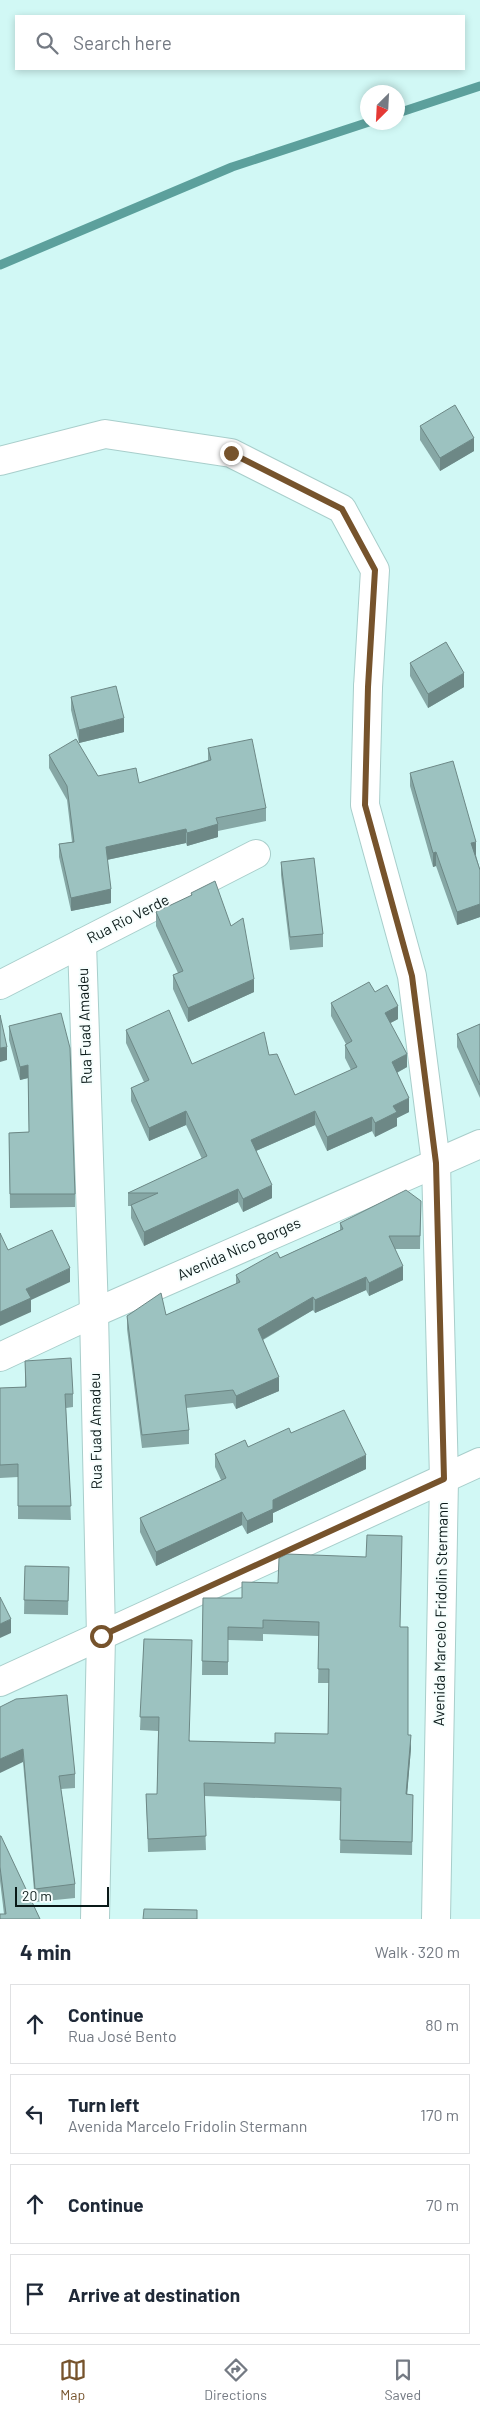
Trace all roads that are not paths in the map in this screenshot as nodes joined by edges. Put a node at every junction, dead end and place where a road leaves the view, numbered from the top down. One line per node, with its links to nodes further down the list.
1 (0, 462): 6 (street, Avenida Marcelo Fridolin Stermann)
2 (256, 854): 3 (street, Rua Rio Verde)
3 (82, 943): 4 (street, Rua Rio Verde); 7 (street, Rua Fuad Amadeu)
4 (0, 984)
5 (480, 1144): 6 (street, Avenida Nico Borges)
6 (436, 1163): 7 (street, Avenida Nico Borges); 10 (street, Avenida Marcelo Fridolin Stermann)
7 (94, 1313): 8 (street, Avenida Nico Borges); 11 (street, Rua Fuad Amadeu)
8 (0, 1357)
9 (480, 1462): 10 (street)
10 (444, 1479): 11 (street); 14 (street, Avenida Marcelo Fridolin Stermann)
11 (101, 1636): 12 (street); 13 (street, Rua Fuad Amadeu)
12 (0, 1682)
13 (95, 1919)
14 (436, 1919)

